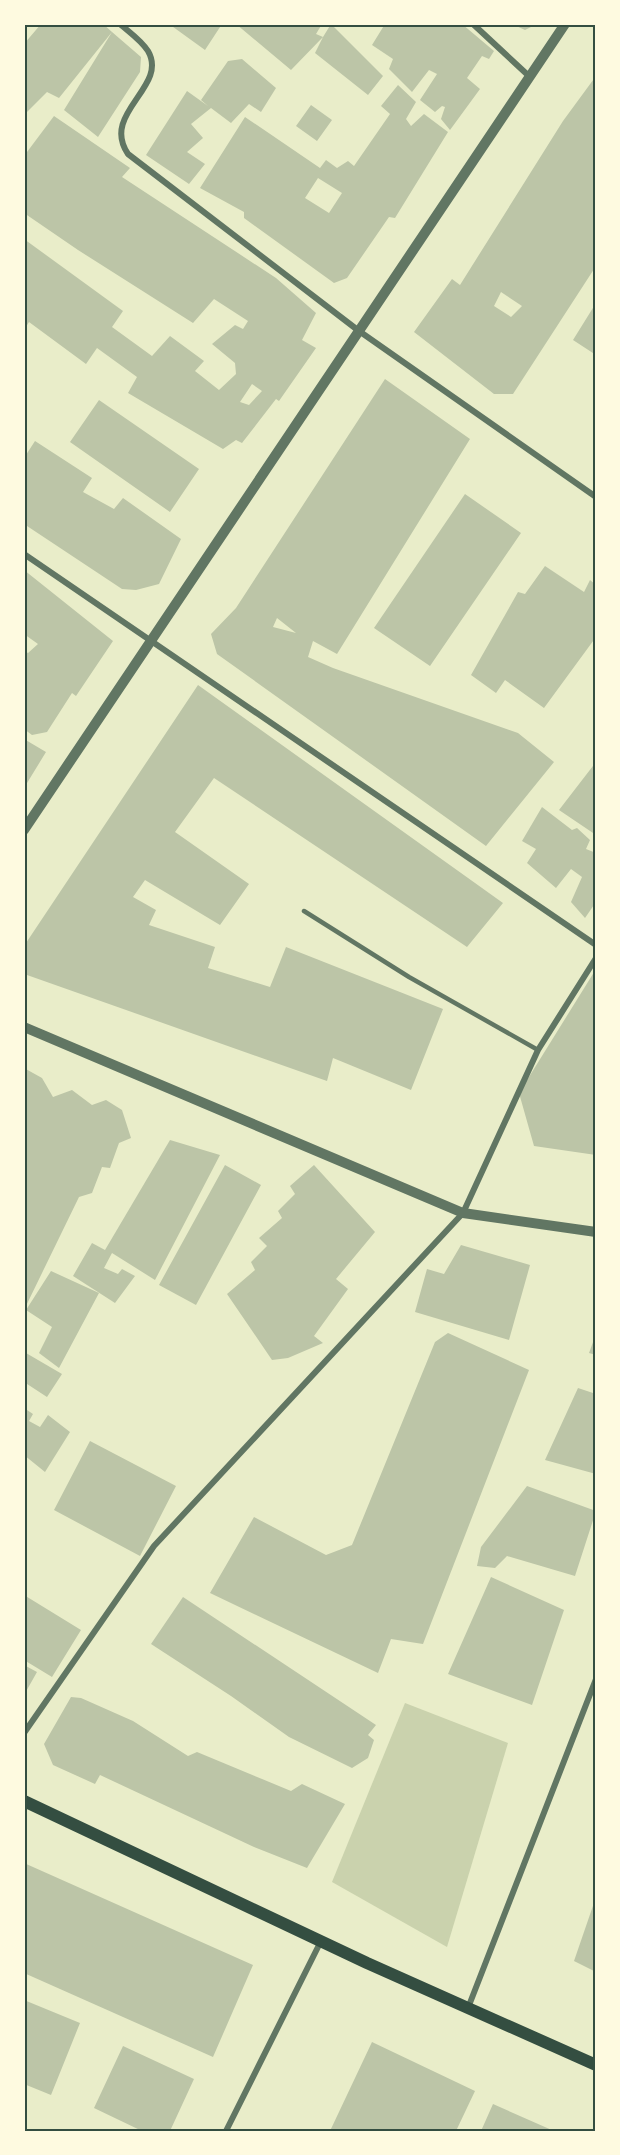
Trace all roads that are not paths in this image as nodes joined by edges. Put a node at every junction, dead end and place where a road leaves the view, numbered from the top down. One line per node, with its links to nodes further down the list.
1 (120, 24): 5 (street)
2 (473, 24): 4 (street)
3 (565, 24): 4 (street)
4 (530, 76): 5 (street)
5 (359, 331): 6 (street); 8 (street)
6 (596, 497)
7 (24, 554): 8 (street)
8 (152, 642): 9 (street); 11 (street)
9 (24, 830)
10 (304, 911): 14 (lane)
11 (596, 945)
12 (596, 958): 14 (street)
13 (24, 1028): 15 (street)
14 (538, 1050): 15 (street)
15 (464, 1213): 16 (street); 18 (street)
16 (596, 1232)
17 (596, 1679): 21 (street)
18 (24, 1733)
19 (24, 1801): 20 (main road)
20 (321, 1940): 21 (main road); 23 (street)
21 (468, 2008): 22 (main road)
22 (596, 2065)
23 (226, 2131)

